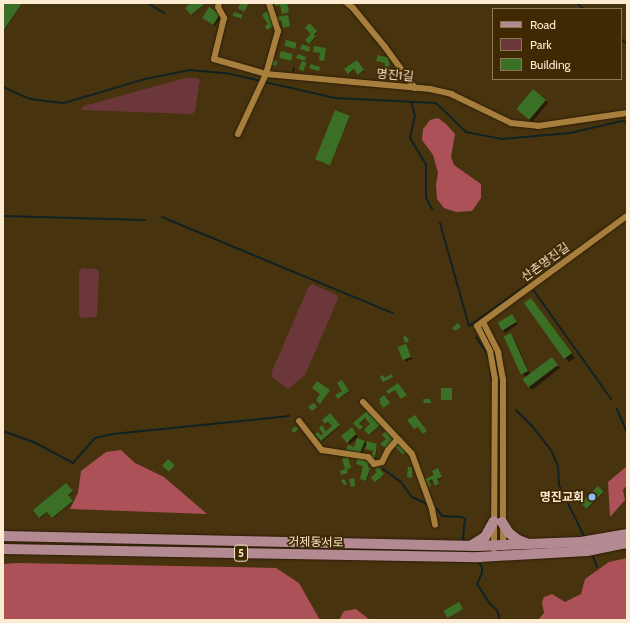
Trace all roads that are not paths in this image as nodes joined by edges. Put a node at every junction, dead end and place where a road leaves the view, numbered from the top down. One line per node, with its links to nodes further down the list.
1 (219, 3): 4 (street, 명진1길)
2 (269, 3): 4 (street)
3 (347, 3): 5 (street)
4 (266, 74): 5 (street, 명진1길); 7 (street)
5 (415, 88): 6 (street, 명진1길)
6 (627, 113)
7 (238, 134)
8 (627, 216): 9 (street, 산촌명진길)
9 (483, 322): 13 (street); 13 (street, 산촌명진길)
10 (364, 402): 12 (street)
11 (298, 421): 12 (street)
12 (397, 440): 14 (street)
13 (498, 521): 18 (main road); 19 (street); 20 (main road)
14 (434, 525)
15 (627, 534): 21 (main road, 거제동서로 / 5)
16 (3, 536): 20 (main road, 거제동서로 / 5)
17 (627, 542): 21 (main road, 거제동서로 / 5)
18 (530, 544): 19 (main road, 거제동서로 / 5); 21 (main road, 거제동서로 / 5)
19 (498, 545): 20 (main road, 거제동서로 / 5); 23 (street); 23 (street)
20 (470, 546)
21 (591, 546): 23 (main road, 거제동서로 / 5)
22 (3, 549): 23 (main road, 거제동서로 / 5)
23 (499, 556)

